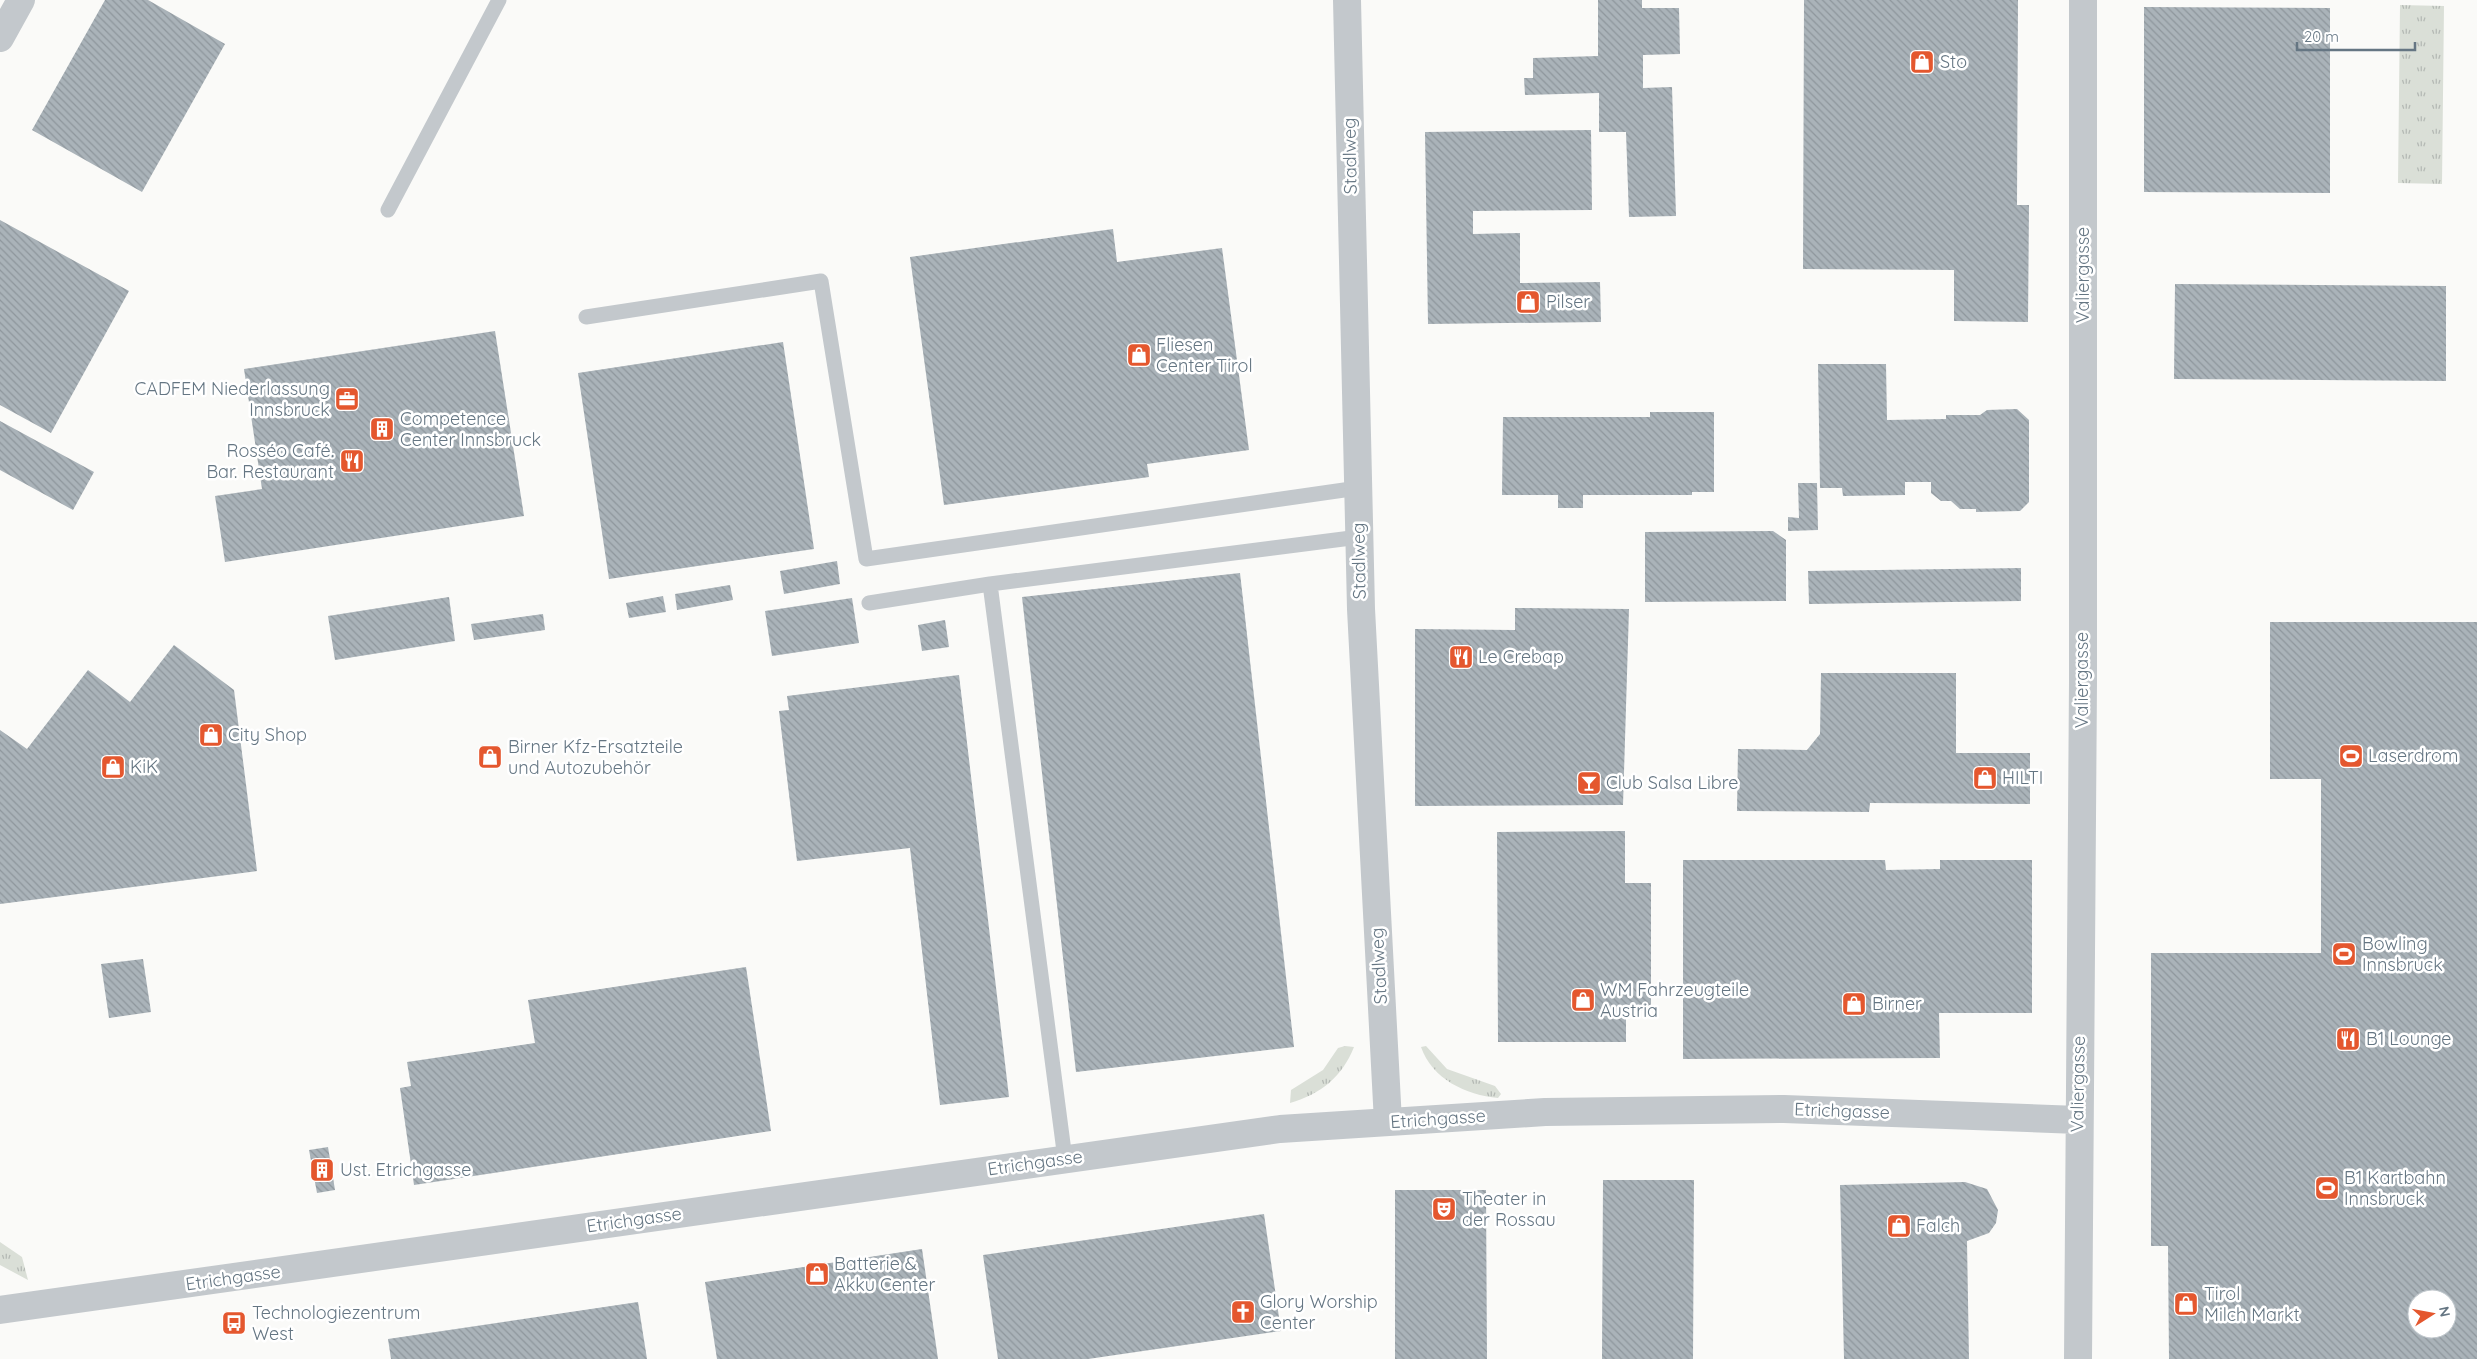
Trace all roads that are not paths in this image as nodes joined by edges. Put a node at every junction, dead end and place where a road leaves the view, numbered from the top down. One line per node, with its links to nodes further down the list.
1 (21, 0): 5 (street)
2 (499, 0): 6 (lane)
3 (1347, 0): 8 (street, Stadlweg)
4 (2083, 0): 12 (street, Valiergasse)
5 (0, 38)
6 (388, 210)
7 (586, 317): 8 (lane)
8 (1358, 488): 9 (street, Stadlweg)
9 (1359, 537): 10 (lane); 13 (street, Stadlweg)
10 (990, 584): 11 (lane); 14 (lane)
11 (869, 603)
12 (2078, 1120): 13 (street, Etrichgasse); 16 (street, Valiergasse)
13 (1388, 1122): 14 (street, Etrichgasse)
14 (1065, 1159): 15 (street, Etrichgasse)
15 (0, 1310)
16 (2078, 1359)

